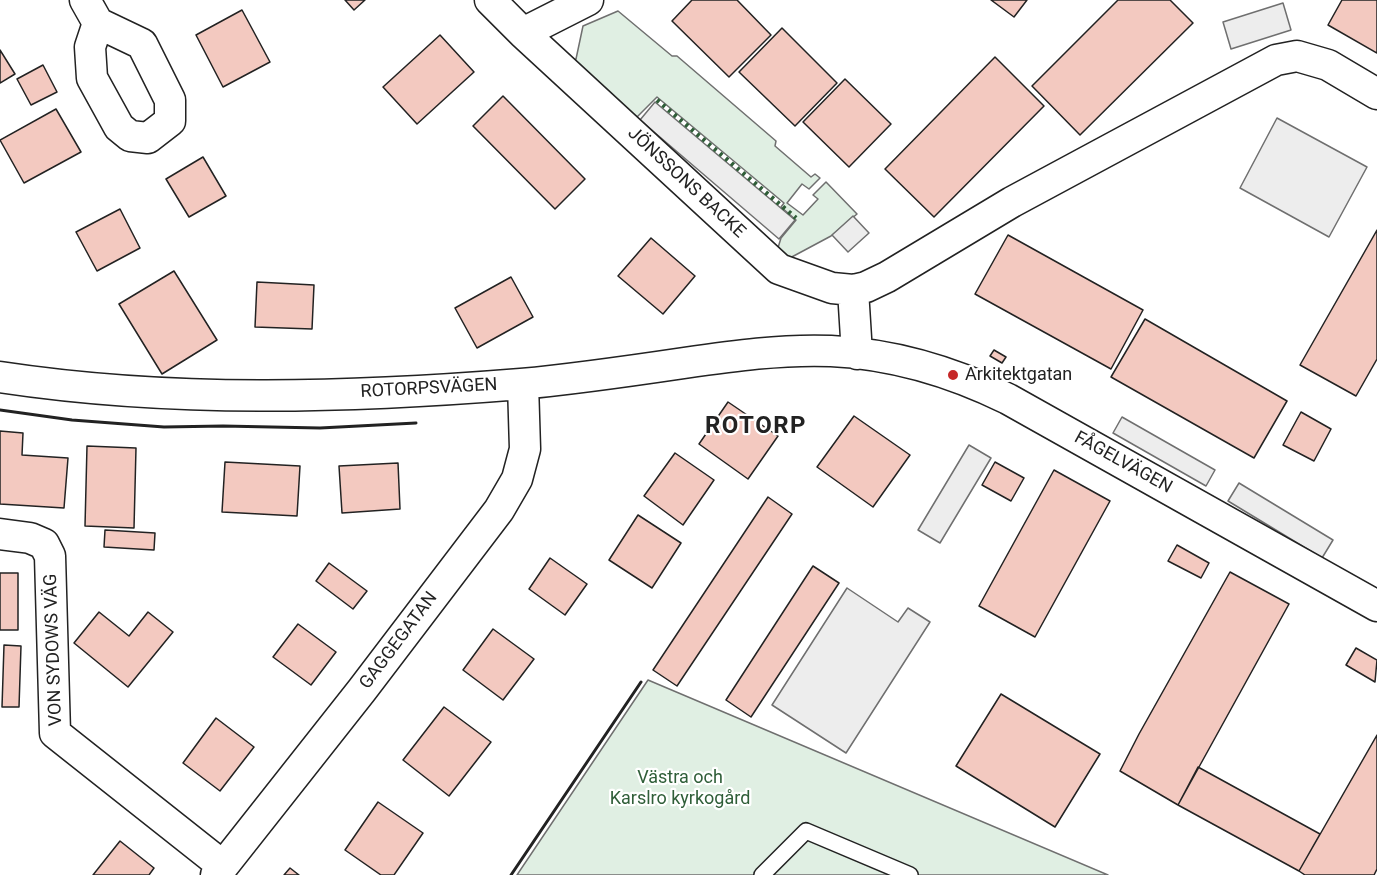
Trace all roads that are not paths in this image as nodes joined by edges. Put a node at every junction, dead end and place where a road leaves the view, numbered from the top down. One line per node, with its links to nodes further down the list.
1 (490, 0): 3 (street, JÖNSSONS BACKE)
2 (588, 0): 3 (street)
3 (523, 33): 5 (street, JÖNSSONS BACKE)
4 (1377, 93): 5 (street)
5 (853, 290): 6 (street)
6 (857, 354): 8 (street, ROTORPSVÄGEN); 10 (street, FÅGELVÄGEN)
7 (0, 377): 8 (street, ROTORPSVÄGEN)
8 (523, 384): 11 (street, GAGGEGATAN)
9 (0, 534): 11 (street, VON SYDOWS VÄG)
10 (1377, 606)
11 (219, 870)
12 (762, 875): 13 (lane)
13 (910, 875)

